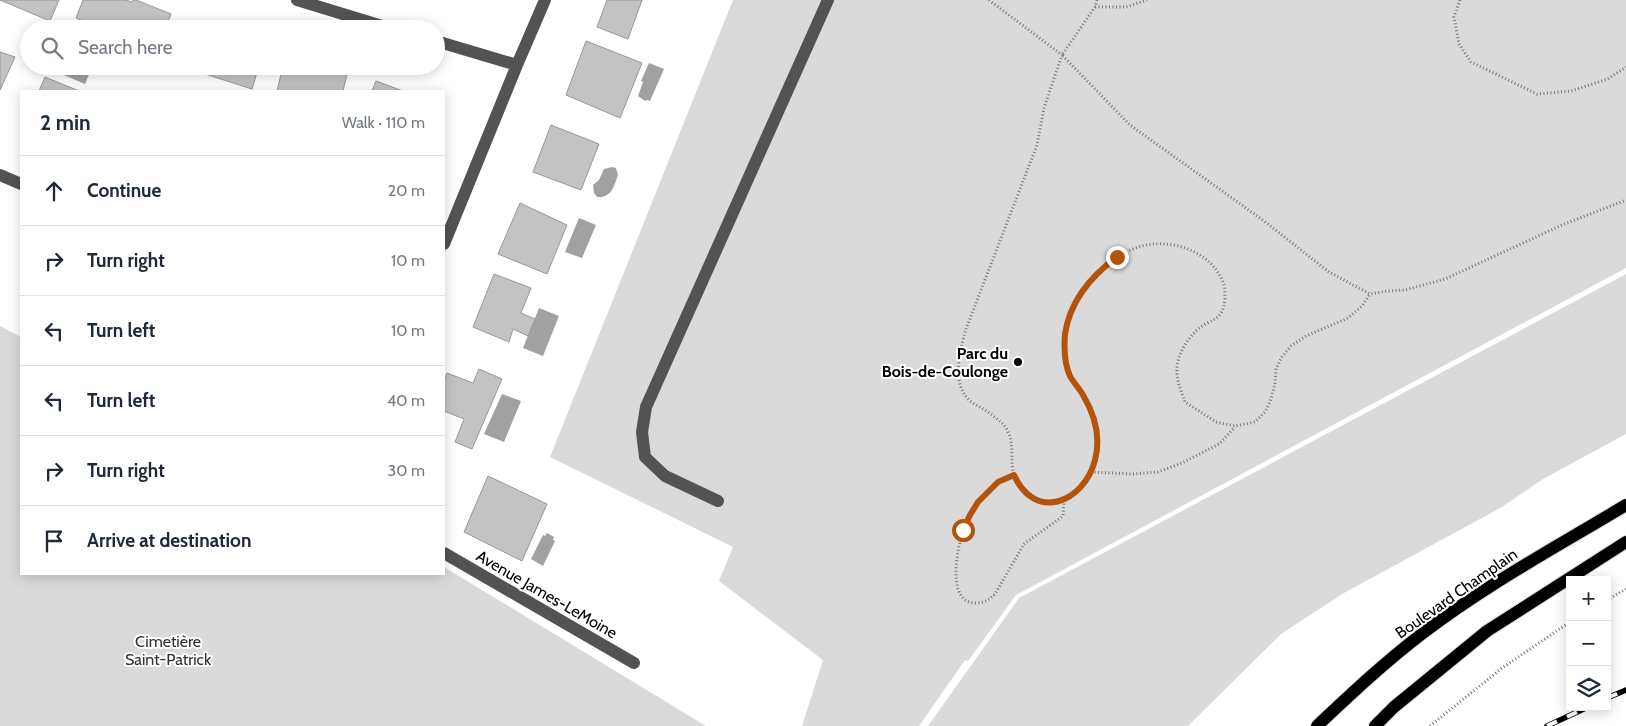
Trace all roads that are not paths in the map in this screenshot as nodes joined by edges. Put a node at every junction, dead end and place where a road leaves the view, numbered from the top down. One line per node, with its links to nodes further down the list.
1 (297, 0): 4 (street)
2 (545, 0): 6 (street)
3 (828, 0): 10 (street)
4 (363, 20)
5 (445, 44): 6 (street)
6 (517, 65): 9 (street)
7 (0, 175): 8 (street)
8 (20, 184)
9 (445, 242)
10 (718, 501)
11 (1626, 505): 15 (main road, Boulevard Champlain)
12 (1626, 542): 16 (main road)
13 (445, 554): 14 (street, Avenue James-LeMoine)
14 (634, 663)
15 (1317, 726)
16 (1375, 726)

